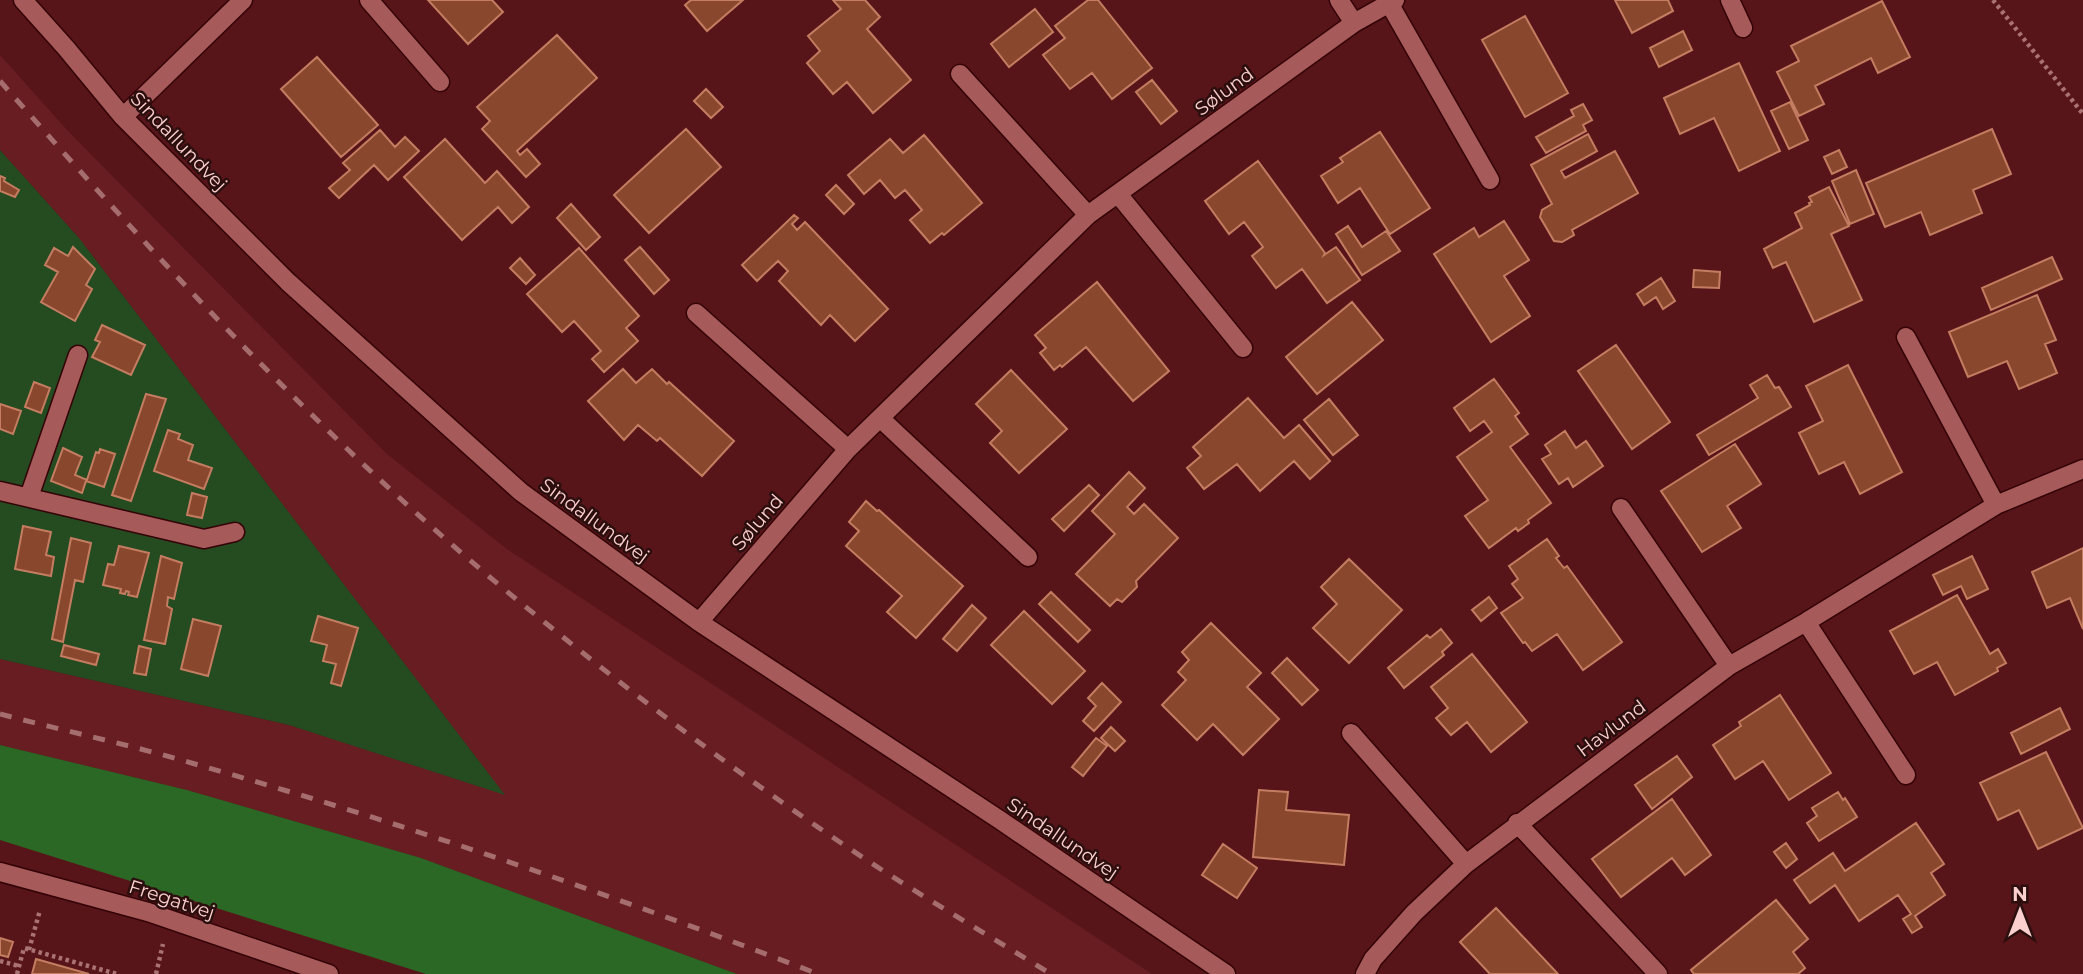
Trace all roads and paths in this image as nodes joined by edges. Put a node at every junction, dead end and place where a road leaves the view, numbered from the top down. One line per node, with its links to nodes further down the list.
1 (23, 0): 13 (street, Sindallundvej)
2 (243, 0): 13 (street)
3 (369, 0): 11 (street)
4 (1339, 0): 8 (street)
5 (1730, 0): 9 (street)
6 (1993, 0): 12 (path)
7 (1392, 2): 8 (street, Sølund); 14 (street, Sølund)
8 (1354, 23): 15 (street, Sølund)
9 (1743, 28)
10 (960, 74): 16 (street)
11 (440, 82)
12 (2083, 114)
13 (123, 117): 30 (street, Sindallundvej)
14 (1490, 180)
15 (1118, 194): 16 (street, Sølund); 19 (street)
16 (1088, 215): 21 (street, Sølund)
17 (696, 313): 22 (street)
18 (1906, 337): 26 (street)
19 (1243, 348)
20 (78, 355): 25 (street)
21 (881, 419): 22 (street, Sølund); 29 (street)
22 (848, 449): 30 (street, Sølund)
23 (2083, 468): 26 (street, Havlund)
24 (0, 491): 25 (street)
25 (29, 497): 28 (street)
26 (1996, 505): 31 (street, Havlund)
27 (1621, 508): 32 (street)
28 (235, 532)
29 (1028, 557)
30 (699, 622): 45 (street, Sindallundvej)
31 (1806, 622): 32 (street, Havlund); 34 (street)
32 (1730, 666): 35 (street, Havlund)
33 (1351, 733): 36 (street)
34 (1906, 775)
35 (1517, 823): 36 (street, Havlund); 47 (street)
36 (1466, 864): 46 (street, Havlund)
37 (0, 872): 38 (street, Fregatvej)
38 (47, 885): 39 (path); 44 (street, Fregatvej)
39 (29, 950): 41 (path); 43 (path)
40 (0, 961): 41 (path)
41 (19, 966): 42 (path)
42 (17, 974)
43 (117, 974)
44 (329, 974)
45 (1226, 974)
46 (1365, 974)
47 (1658, 974)

